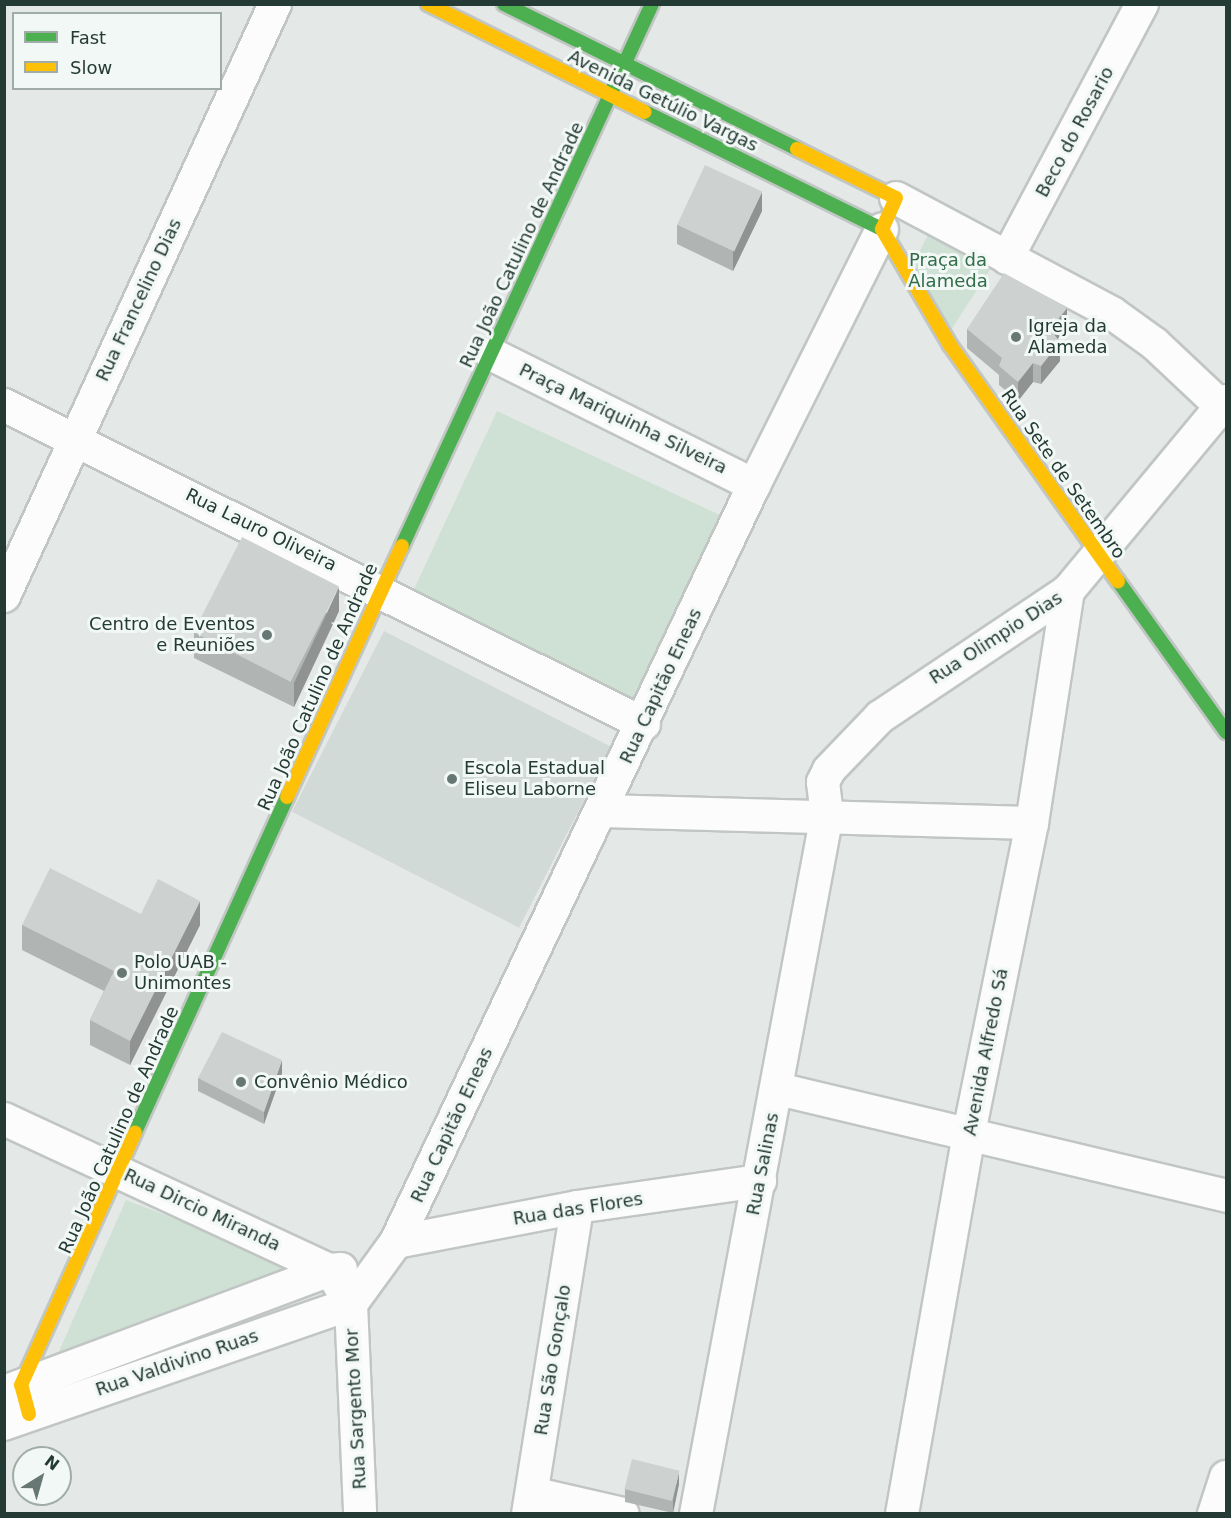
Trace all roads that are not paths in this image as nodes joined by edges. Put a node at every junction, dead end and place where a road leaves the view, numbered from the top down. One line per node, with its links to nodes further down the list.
1 (275, 4): 14 (street, Rua Francelino Dias)
2 (428, 4): 7 (street, Avenida Getúlio Vargas)
3 (504, 4): 6 (street, Avenida Getúlio Vargas)
4 (652, 4): 6 (street, Rua João Catulino de Andrade)
5 (1142, 4): 10 (street, Beco do Rosario)
6 (625, 64): 7 (street, Rua João Catulino de Andrade); 8 (street, Avenida Getúlio Vargas)
7 (612, 96): 9 (street, Avenida Getúlio Vargas); 11 (street, Rua João Catulino de Andrade)
8 (896, 198): 9 (street, Rua Capitão Eneas); 10 (street)
9 (882, 229): 15 (street, Rua Capitão Eneas); 16 (street, Rua Sete de Setembro)
10 (1006, 258): 13 (street)
11 (491, 354): 15 (street, Praça Mariquinha Silveira); 17 (street, Rua João Catulino de Andrade)
12 (4, 405): 14 (street, Rua Lauro Oliveira)
13 (1225, 406): 16 (street, Rua Olimpio Dias)
14 (76, 439): 17 (street, Rua Lauro Oliveira); 19 (street, Rua Francelino Dias)
15 (754, 485): 20 (street, Rua Capitão Eneas)
16 (1096, 553): 18 (street, Rua Olimpio Dias); 21 (street, Rua Sete de Setembro)
17 (381, 590): 20 (street, Rua Lauro Oliveira); 28 (street, Rua João Catulino de Andrade)
18 (1068, 591): 23 (street, Rua Olimpio Dias); 24 (street, Avenida Alfredo Sá)
19 (4, 596)
20 (644, 724): 22 (street, Rua Capitão Eneas)
21 (1227, 732)
22 (601, 811): 23 (street); 32 (street, Rua Capitão Eneas)
23 (827, 815): 24 (street); 25 (street, Rua Salinas)
24 (1032, 824): 27 (street, Avenida Alfredo Sá)
25 (778, 1089): 27 (street); 29 (street, Rua Salinas)
26 (4, 1119): 28 (street, Rua Dircio Miranda)
27 (969, 1133): 30 (street); 42 (street, Avenida Alfredo Sá)
28 (120, 1171): 34 (street, Rua Dircio Miranda); 36 (street, Rua João Catulino de Andrade)
29 (760, 1181): 31 (street, Rua das Flores); 41 (street, Rua Salinas)
30 (1227, 1196)
31 (577, 1207): 32 (street, Rua das Flores); 38 (street, Rua São Gonçalo)
32 (396, 1242): 33 (street, Rua Capitão Eneas)
33 (375, 1268): 34 (street); 35 (street, Rua Capitão Eneas)
34 (330, 1270): 35 (street); 36 (street, Rua Valdivino Ruas)
35 (351, 1304): 36 (street, Rua Valdivino Ruas); 39 (street, Rua Sargento Mor)
36 (15, 1404)
37 (1227, 1477): 43 (street)
38 (530, 1503): 40 (street)
39 (360, 1514)
40 (624, 1514)
41 (696, 1514)
42 (902, 1514)
43 (1214, 1514)

